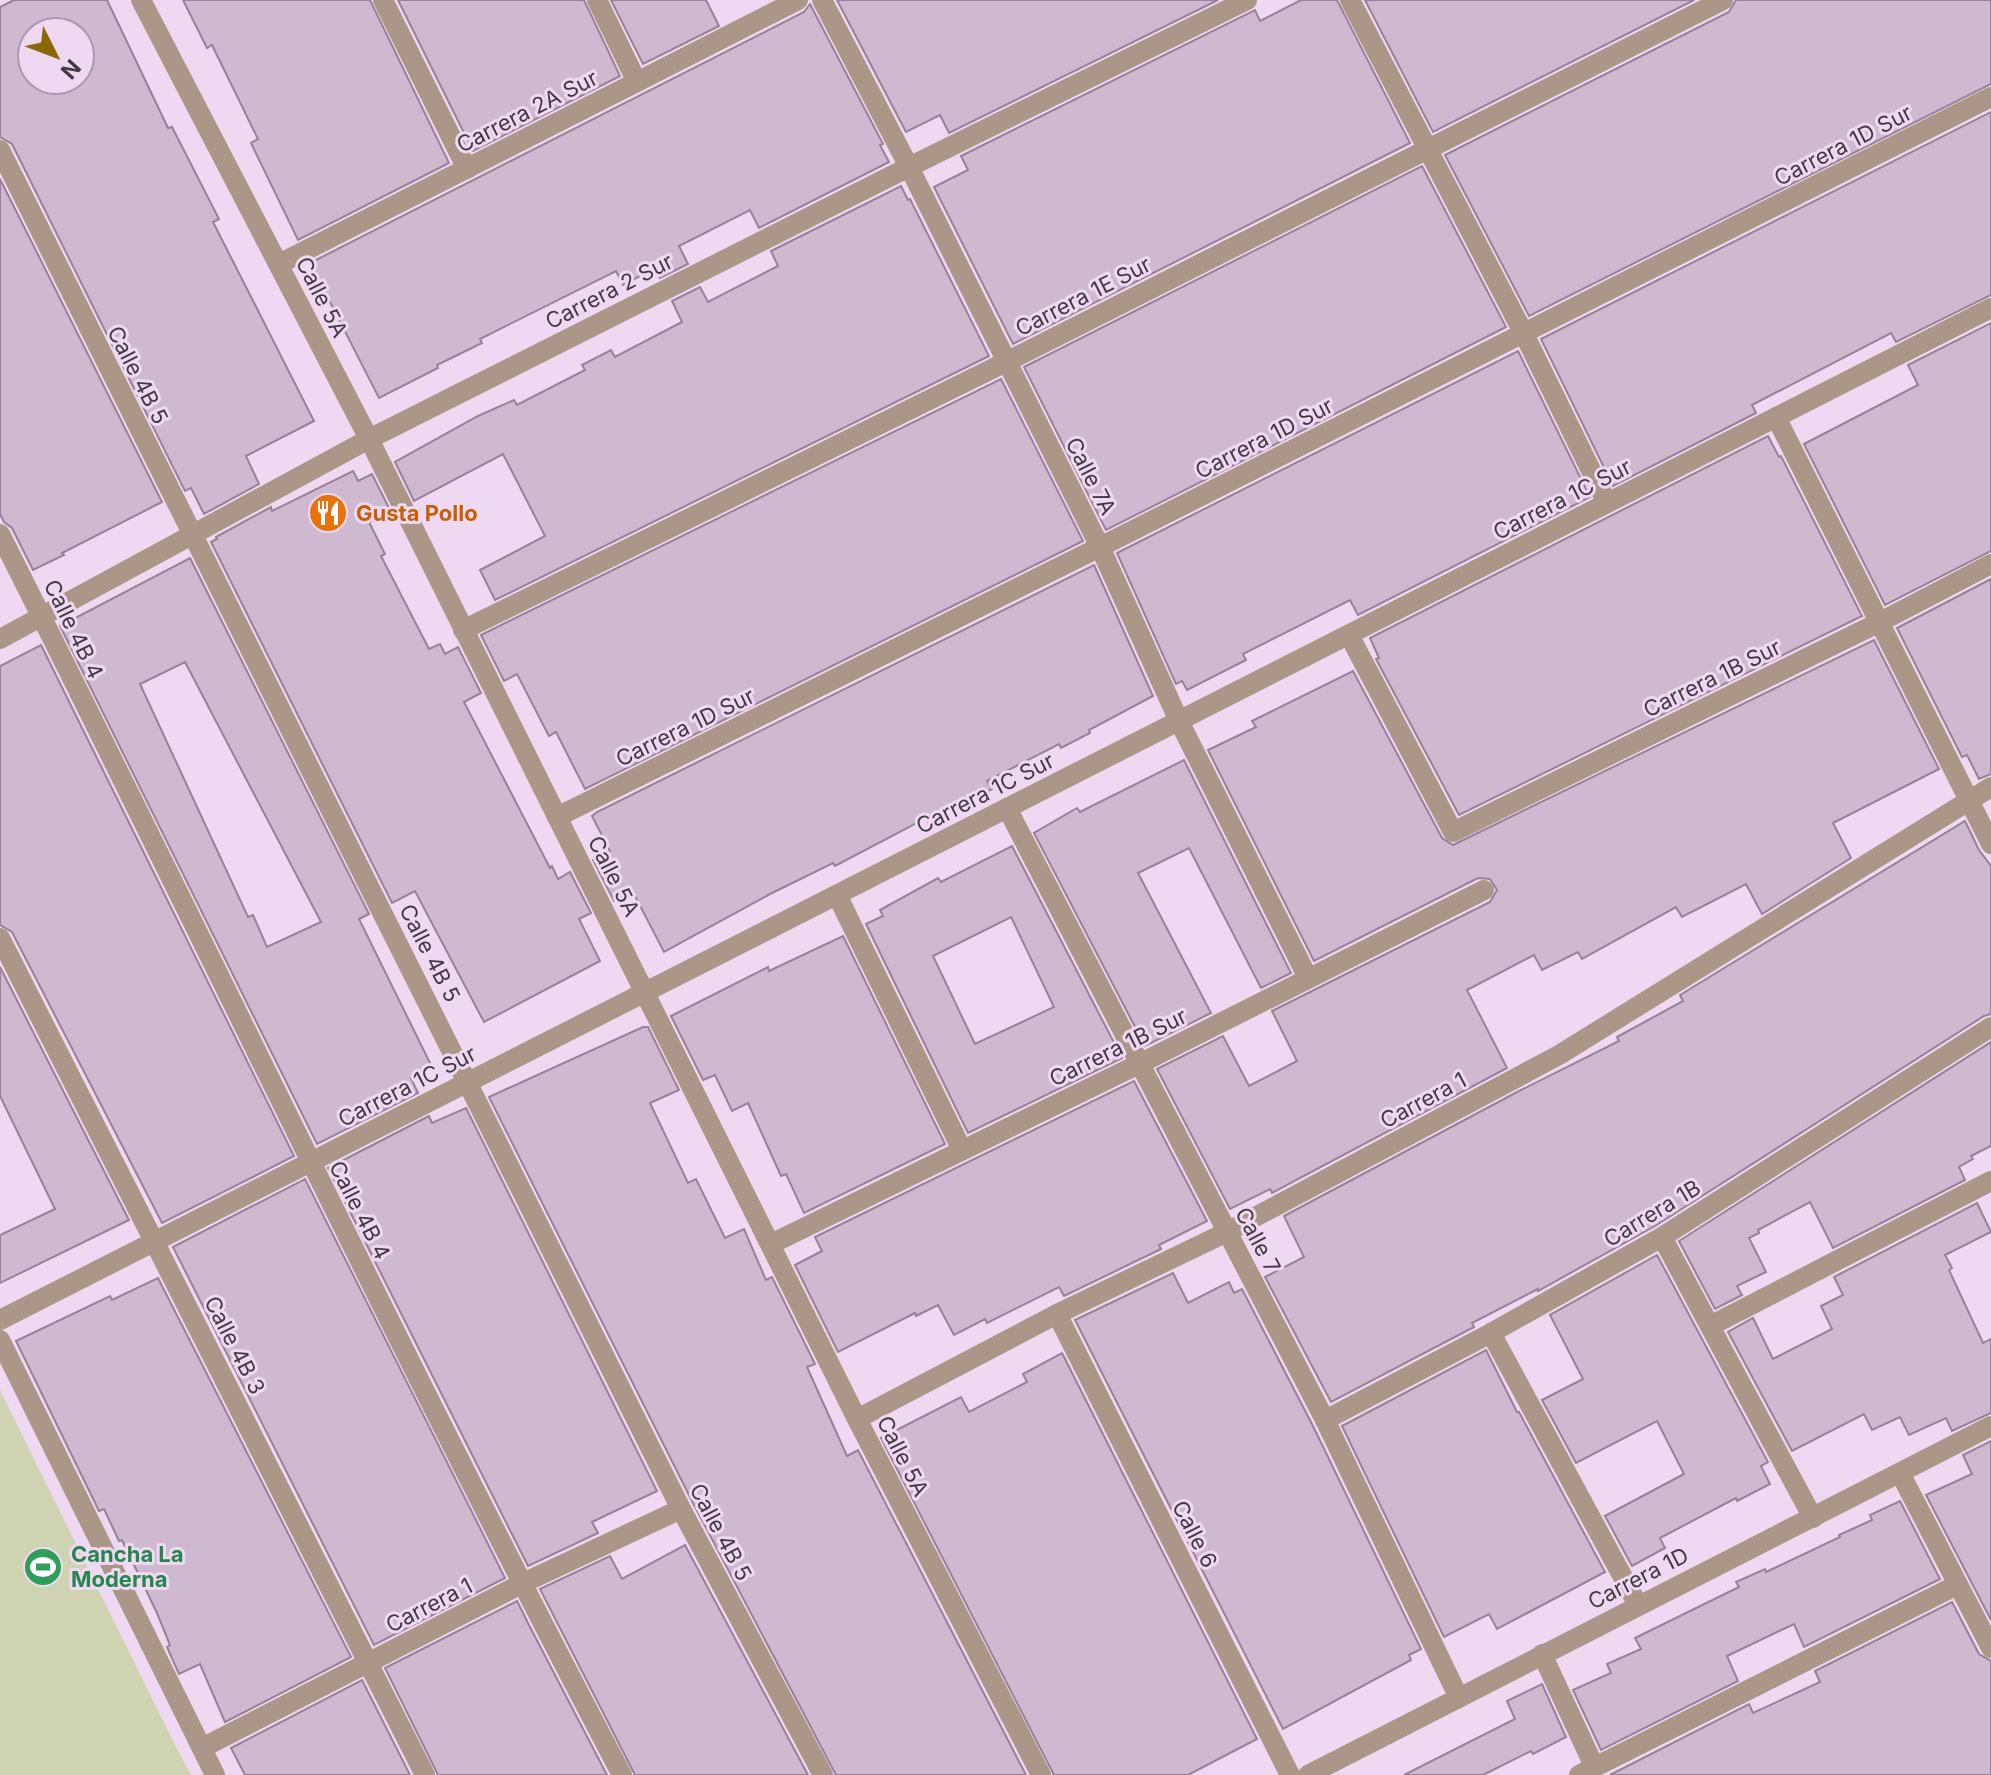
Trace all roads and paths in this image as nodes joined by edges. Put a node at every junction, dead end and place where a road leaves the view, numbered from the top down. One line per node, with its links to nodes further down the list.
1 (141, 0): 15 (street, Calle 5A)
2 (383, 0): 14 (street)
3 (597, 0): 9 (street)
4 (798, 0): 9 (street, Carrera 2A Sur)
5 (822, 0): 13 (street, Calle 7A)
6 (1247, 0): 13 (street, Carrera 2 Sur)
7 (1350, 0): 11 (street)
8 (1723, 0): 11 (street, Carrera 1E Sur)
9 (637, 82): 14 (street, Carrera 2A Sur)
10 (1991, 97): 17 (street, Carrera 1D Sur)
11 (1429, 149): 17 (street); 18 (street, Carrera 1E Sur)
12 (0, 150): 23 (street, Calle 4B 5)
13 (909, 167): 18 (street, Calle 7A); 20 (street, Carrera 2 Sur)
14 (467, 169): 15 (street, Carrera 2A Sur)
15 (279, 264): 20 (street, Calle 5A)
16 (1991, 308): 19 (street, Carrera 1C Sur)
17 (1524, 334): 21 (street); 24 (street, Carrera 1D Sur)
18 (1006, 362): 24 (street, Calle 7A); 28 (street, Carrera 1E Sur)
19 (1776, 417): 21 (street, Carrera 1C Sur); 27 (street)
20 (369, 439): 23 (street, Carrera 2 Sur); 28 (street, Calle 5A)
21 (1607, 503): 29 (street, Carrera 1C Sur)
22 (0, 534): 26 (street, Calle 4B 4)
23 (192, 536): 26 (street, Carrera 2 Sur); 44 (street, Calle 4B 5)
24 (1100, 547): 31 (street, Calle 7A); 35 (street, Carrera 1D Sur)
25 (1991, 564): 27 (street, Carrera 1B Sur)
26 (42, 618): 30 (street, Carrera 2 Sur); 46 (street, Calle 4B 4)
27 (1880, 622): 29 (street, Carrera 1B Sur); 33 (street)
28 (463, 630): 35 (street, Calle 5A)
29 (1349, 635): 31 (street, Carrera 1C Sur)
30 (0, 639)
31 (1179, 721): 34 (street, Carrera 1C Sur); 40 (street, Calle 7A)
32 (1991, 787): 33 (street, Carrera 1)
33 (1968, 799): 36 (street); 48 (street, Carrera 1)
34 (1007, 808): 38 (street, Carrera 1C Sur); 43 (street, Calle 7)
35 (557, 817): 41 (street, Calle 5A)
36 (1991, 844)
37 (1484, 890): 40 (street, Carrera 1B Sur)
38 (837, 895): 41 (street, Carrera 1C Sur); 45 (street)
39 (0, 938): 50 (street, Calle 4B 3)
40 (1308, 978): 43 (street, Carrera 1B Sur)
41 (646, 991): 44 (street, Carrera 1C Sur); 51 (street, Calle 5A)
42 (1991, 1027): 49 (street, Carrera 1B)
43 (1139, 1064): 45 (street, Carrera 1B Sur); 48 (street, Calle 7)
44 (468, 1082): 46 (street, Carrera 1C Sur); 61 (street, Calle 4B 5)
45 (962, 1150): 51 (street, Carrera 1B Sur)
46 (310, 1163): 50 (street, Carrera 1C Sur); 63 (street, Calle 4B 4)
47 (1991, 1181): 54 (street)
48 (1227, 1232): 52 (street, Carrera 1); 58 (street, Calle 7)
49 (1662, 1237): 54 (street); 55 (street, Carrera 1B)
50 (156, 1241): 53 (street, Carrera 1C Sur); 68 (street, Calle 4B 3)
51 (771, 1244): 57 (street, Calle 5A)
52 (1057, 1314): 57 (street, Carrera 1); 77 (street, Calle 6)
53 (0, 1320)
54 (1710, 1326): 62 (street)
55 (1491, 1333): 58 (street, Carrera 1B); 65 (street)
56 (0, 1340): 70 (street)
57 (857, 1419): 76 (street, Calle 5A)
58 (1325, 1420): 69 (street, Calle 7)
59 (1991, 1426): 60 (street, Carrera 1D)
60 (1900, 1473): 62 (street, Carrera 1D); 64 (street)
61 (681, 1509): 63 (street, Carrera 1); 75 (street, Calle 4B 5)
62 (1813, 1518): 65 (street, Carrera 1D)
63 (521, 1584): 68 (street, Carrera 1); 74 (street, Calle 4B 4)
64 (1957, 1585): 66 (street); 71 (street)
65 (1638, 1605): 67 (street, Carrera 1D)
66 (1991, 1648)
67 (1542, 1654): 69 (street, Carrera 1D); 71 (street)
68 (368, 1664): 70 (street, Carrera 1); 73 (street, Calle 4B 3)
69 (1459, 1698): 78 (street, Carrera 1D)
70 (202, 1748): 72 (street)
71 (1587, 1771)
72 (215, 1775)
73 (425, 1775)
74 (622, 1775)
75 (823, 1775)
76 (1041, 1775)
77 (1290, 1775)
78 (1308, 1775)

